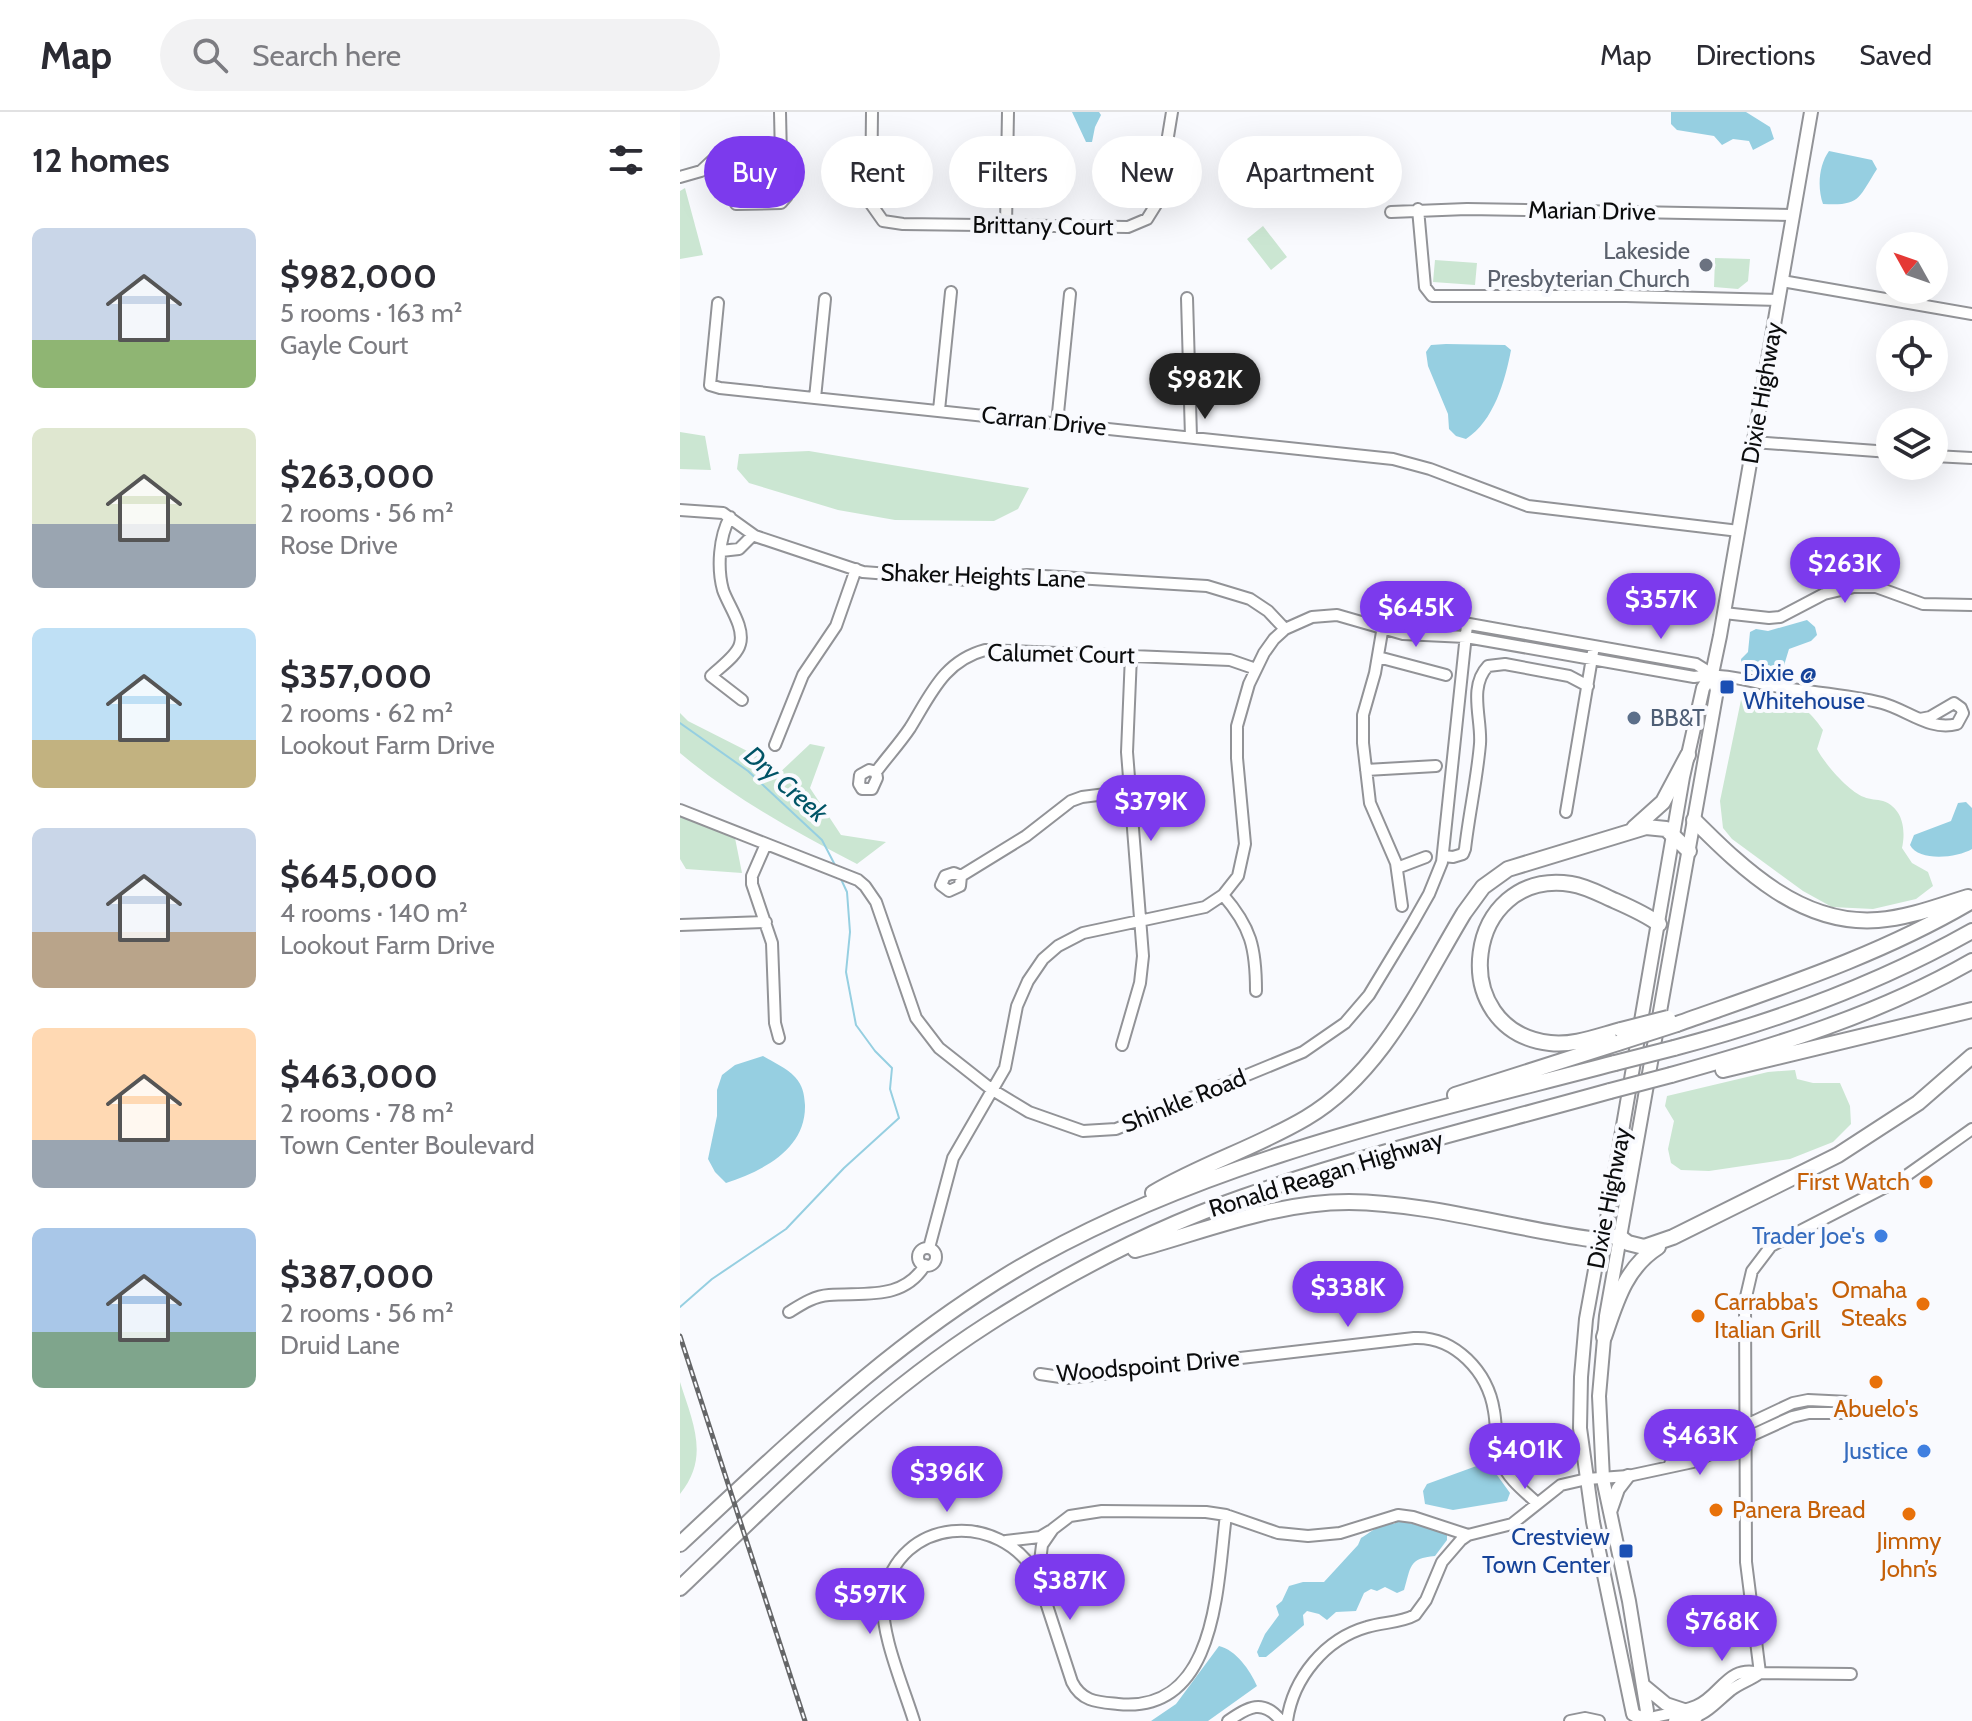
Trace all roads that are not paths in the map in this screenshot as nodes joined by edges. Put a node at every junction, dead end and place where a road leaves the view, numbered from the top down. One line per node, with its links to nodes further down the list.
1 (780, 112): 6 (street)
2 (872, 112): 10 (street, Brittany Court)
3 (1008, 112): 10 (street)
4 (1172, 112): 10 (street, Brittany Court)
5 (1811, 112): 9 (main road, Dixie Highway)
6 (680, 177)
7 (1418, 209): 8 (street, Marian Drive); 9 (street, Marian Drive); 16 (street)
8 (1391, 212)
9 (1793, 215): 11 (main road, Dixie Highway)
10 (1006, 225)
11 (1782, 281): 16 (main road, Dixie Highway); 18 (street)
12 (951, 292): 20 (street)
13 (1070, 294): 21 (street)
14 (1187, 298): 22 (street)
15 (825, 299): 19 (street)
16 (1779, 300): 23 (main road, Dixie Highway)
17 (718, 303): 19 (street, Carran Drive)
18 (1972, 314)
19 (815, 398): 20 (street, Carran Drive)
20 (939, 410): 21 (street, Carran Drive)
21 (1057, 423): 22 (street, Carran Drive)
22 (1191, 437): 29 (street, Carran Drive)
23 (1753, 442): 24 (street); 29 (main road, Dixie Highway)
24 (1876, 451)
25 (1948, 457): 26 (street)
26 (1972, 458)
27 (680, 510): 28 (street, Shaker Heights Lane)
28 (730, 517): 30 (street, Shaker Heights Lane); 31 (street)
29 (1739, 531): 34 (main road, Dixie Highway)
30 (753, 535): 31 (street); 32 (street, Shaker Heights Lane)
31 (721, 551): 47 (street)
32 (856, 569): 37 (street, Shaker Heights Lane); 49 (street)
33 (1972, 605): 34 (street)
34 (1724, 613): 44 (main road, Dixie Highway)
35 (1467, 625): 36 (street); 38 (street, Shinkle Road); 39 (street)
36 (1383, 626): 37 (street); 38 (street); 41 (street)
37 (1285, 629): 43 (street)
38 (1466, 637): 42 (street); 62 (street, Shinkle Road)
39 (1594, 646): 42 (street); 44 (street)
40 (1131, 655): 43 (street, Calumet Court); 53 (street, Calumet Court); 54 (street)
41 (1378, 657): 45 (street); 52 (street)
42 (1592, 661): 44 (street); 46 (street)
43 (1256, 669): 66 (street)
44 (1712, 674): 48 (street); 50 (main road, Dixie Highway); 57 (main road, Dixie Highway)
45 (1446, 675)
46 (1588, 686): 56 (street); 62 (street)
47 (742, 700)
48 (1920, 719)
49 (775, 745)
50 (1688, 755): 58 (highway); 59 (main road, Dixie Highway)
51 (1436, 766): 52 (street)
52 (1366, 770): 64 (street)
53 (876, 772)
54 (1130, 791): 65 (street); 69 (street)
55 (680, 810): 60 (street, Shinkle Road)
56 (1566, 812)
57 (1694, 820): 61 (main road, Dixie Highway); 67 (highway)
58 (1630, 831): 59 (highway); 85 (highway)
59 (1673, 835): 61 (highway); 71 (main road, Dixie Highway)
60 (766, 844): 70 (street); 82 (street, Shinkle Road)
61 (1689, 851): 87 (main road, Dixie Highway)
62 (1443, 856): 82 (street, Shinkle Road)
63 (1426, 857): 64 (street)
64 (1397, 868): 68 (street)
65 (961, 876)
66 (1223, 895): 69 (street); 75 (street)
67 (1972, 898): 77 (highway, bridge)
68 (1402, 906)
69 (1141, 921): 79 (street); 82 (street)
70 (766, 922): 72 (street); 78 (street)
71 (1659, 924): 77 (highway); 86 (main road, Dixie Highway)
72 (680, 925)
73 (1972, 931): 83 (highway, Ronald Reagan Highway, bridge)
74 (1972, 961): 81 (highway, Ronald Reagan Highway)
75 (1256, 991)
76 (1972, 1010): 81 (highway)
77 (1620, 1037): 83 (highway)
78 (779, 1038)
79 (1122, 1045)
80 (1972, 1056): 88 (highway)
81 (1671, 1075): 89 (highway, Ronald Reagan Highway, bridge)
82 (991, 1089): 90 (street)
83 (1370, 1127): 85 (highway, Ronald Reagan Highway)
84 (1972, 1129): 93 (street)
85 (1099, 1224): 105 (highway, Ronald Reagan Highway)
86 (1604, 1236): 87 (highway); 89 (highway); 97 (main road, Dixie Highway); 98 (main road)
87 (1620, 1237): 88 (highway); 91 (main road, Dixie Highway)
88 (1673, 1237): 91 (highway)
89 (1104, 1259): 107 (highway, Ronald Reagan Highway)
90 (789, 1312)
91 (1604, 1337): 98 (main road, Dixie Highway)
92 (1040, 1374): 99 (street, Woodspoint Drive)
93 (1745, 1426): 94 (street); 94 (street); 95 (street)
94 (1744, 1439): 95 (street); 108 (street)
95 (1665, 1467): 96 (street)
96 (1628, 1476): 98 (street); 100 (main road)
97 (1587, 1479): 98 (street); 99 (street); 119 (main road, Dixie Highway)
98 (1603, 1479): 100 (main road, Dixie Highway)
99 (1537, 1503): 103 (street)
100 (1610, 1512): 110 (main road, Dixie Highway)
101 (1226, 1515): 102 (street); 103 (street); 106 (street)
102 (1053, 1529): 104 (street); 106 (street)
103 (1468, 1535): 111 (street)
104 (1006, 1541): 106 (street); 114 (street)
105 (680, 1544)
106 (1038, 1578)
107 (680, 1588)
108 (1760, 1673): 109 (street); 113 (street)
109 (1851, 1674)
110 (1643, 1685): 113 (main road); 119 (main road, Dixie Highway)
111 (1289, 1705): 112 (street); 116 (street)
112 (1273, 1712): 115 (street); 116 (street)
113 (1690, 1716): 119 (street); 120 (street)
114 (914, 1721)
115 (1228, 1721)
116 (1284, 1721)
117 (1570, 1721): 118 (street)
118 (1599, 1721)
119 (1643, 1721)
120 (1674, 1721)

